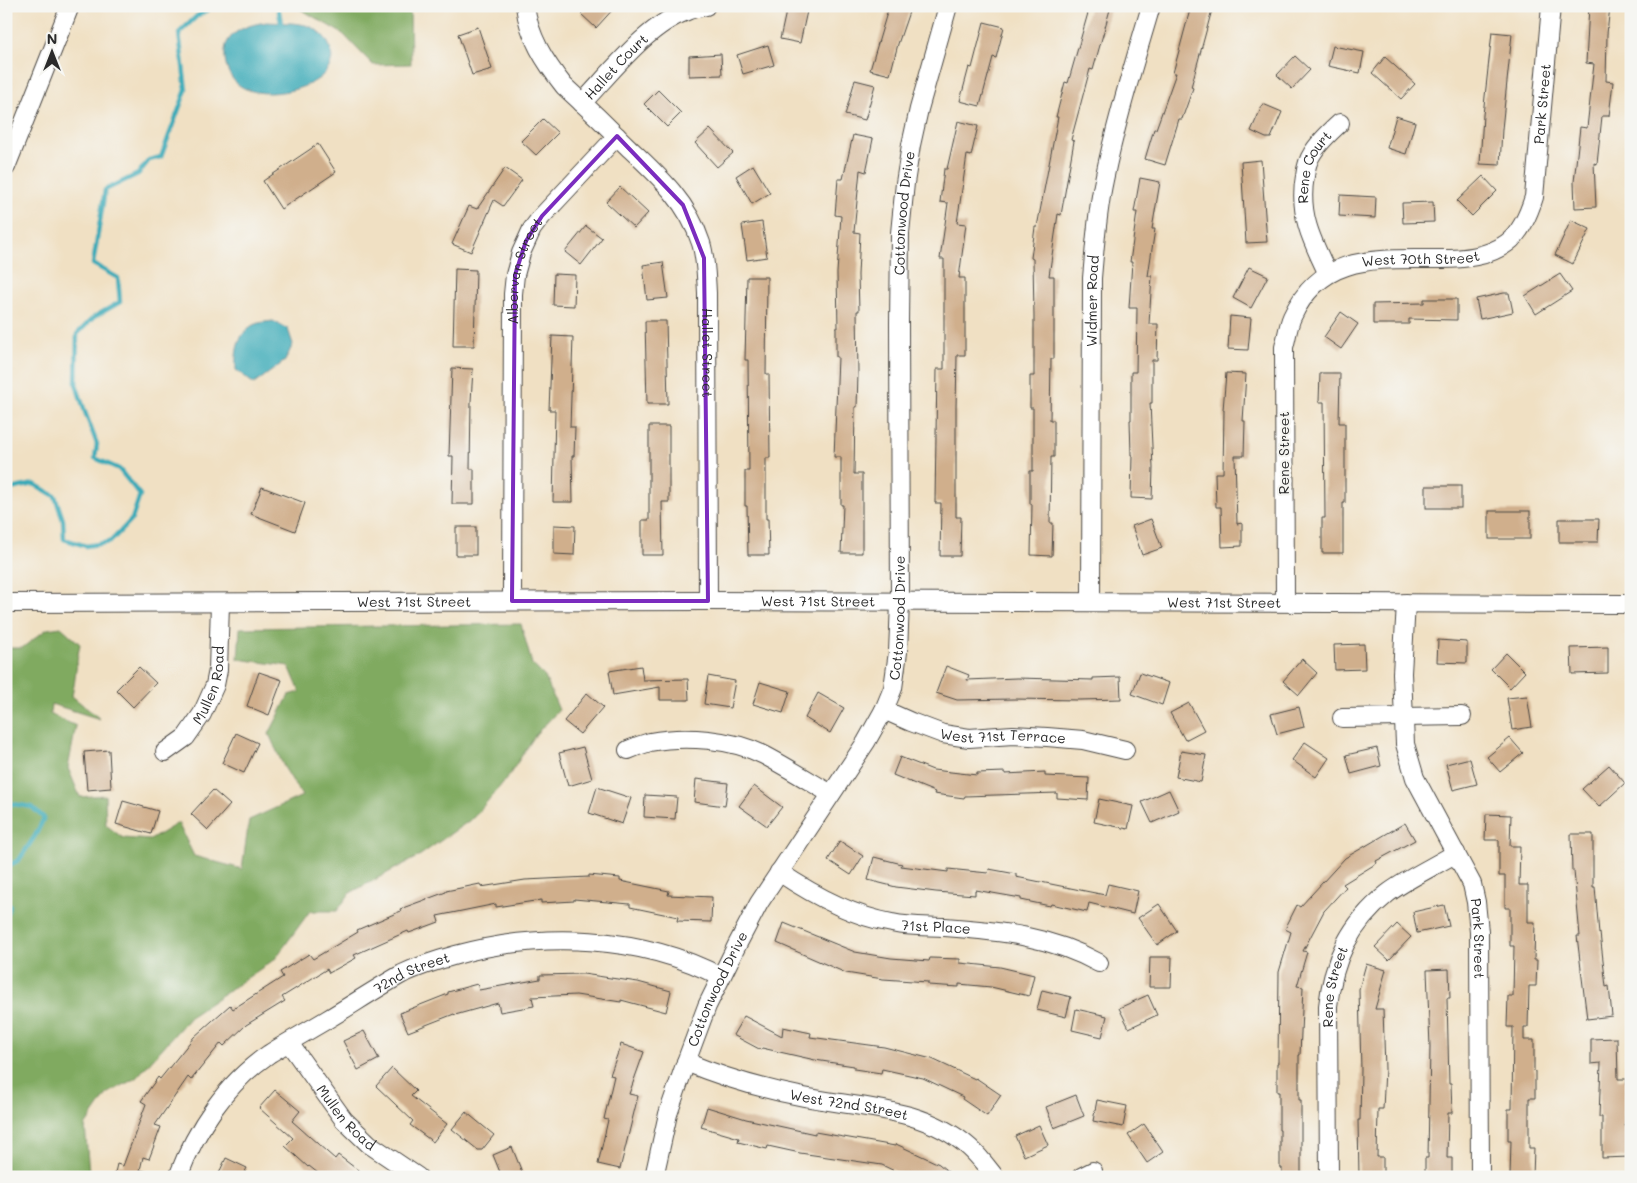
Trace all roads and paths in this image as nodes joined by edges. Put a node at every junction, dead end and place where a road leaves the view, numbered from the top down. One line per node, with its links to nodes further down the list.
1 (70, 6): 10 (street)
2 (525, 6): 7 (street)
3 (706, 6): 7 (street, Hallet Court)
4 (948, 6): 16 (street, Cottonwood Drive)
5 (1151, 6): 17 (street, Widmer Road)
6 (1551, 6): 11 (street, Park Street)
7 (582, 103): 9 (street)
8 (1340, 123): 12 (street, Rene Court)
9 (617, 136): 14 (street, Hallet Street); 15 (street, Albervan Street)
10 (6, 167)
11 (1533, 202): 12 (street, West 70th Street)
12 (1328, 274): 13 (street, West 70th Street)
13 (1299, 306): 18 (street, Rene Street)
14 (708, 601): 15 (street, West 71st Street); 16 (street, West 71st Street)
15 (512, 602): 20 (street, West 71st Street)
16 (900, 602): 17 (street, West 71st Street); 23 (street, Cottonwood Drive)
17 (1091, 602): 18 (street, West 71st Street)
18 (1285, 602): 21 (street, West 71st Street)
19 (6, 603): 20 (street, West 71st Street)
20 (220, 603): 29 (street, Mullen Road)
21 (1406, 603): 22 (street, West 71st Street); 25 (street, Park Street)
22 (1631, 604)
23 (884, 710): 28 (street, West 71st Terrace); 30 (street, Cottonwood Drive)
24 (1462, 716): 25 (street)
25 (1404, 717): 26 (street); 31 (street, Park Street)
26 (1342, 718)
27 (628, 750): 30 (street)
28 (1125, 750)
29 (165, 752)
30 (831, 794): 32 (street, Cottonwood Drive)
31 (1456, 853): 41 (street, Rene Street); 42 (street, Park Street)
32 (779, 872): 33 (street, 71st Place); 34 (street, Cottonwood Drive)
33 (1099, 963)
34 (721, 977): 35 (street, 72nd Street); 36 (street, Cottonwood Drive)
35 (289, 1043): 37 (street, 72nd Street); 38 (street, Mullen Road)
36 (686, 1062): 39 (street, Cottonwood Drive); 40 (street, West 72nd Street)
37 (178, 1177)
38 (418, 1177)
39 (654, 1177)
40 (995, 1177)
41 (1330, 1177)
42 (1480, 1177)

